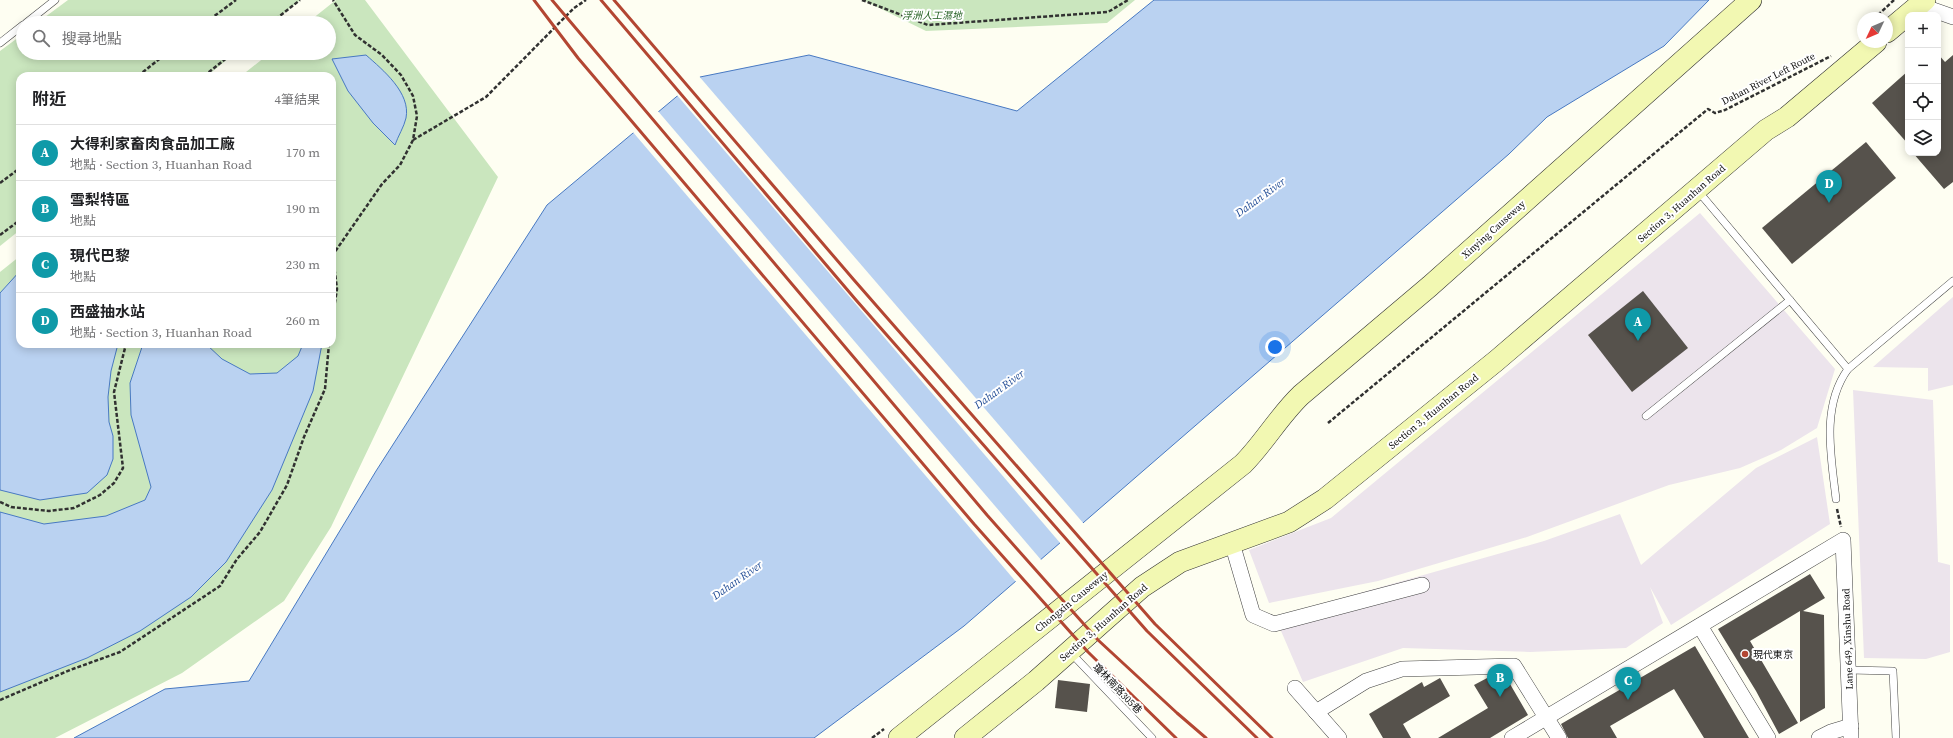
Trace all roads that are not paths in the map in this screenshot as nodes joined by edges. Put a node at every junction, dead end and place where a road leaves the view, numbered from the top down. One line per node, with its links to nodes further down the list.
1 (55, 0): 4 (lane)
2 (1751, 0): 15 (street, Xinying Causeway)
3 (1922, 3): 5 (street); 6 (street)
4 (35, 16)
5 (1953, 17)
6 (1893, 27)
7 (16, 30): 8 (lane)
8 (0, 43)
9 (1869, 48): 10 (street, Section 3, Huanhan Road)
10 (1697, 190): 12 (lane); 17 (street, Section 3, Huanhan Road)
11 (1953, 281): 13 (lane)
12 (1790, 300): 13 (lane); 14 (lane)
13 (1848, 369): 16 (lane)
14 (1646, 416)
15 (1243, 464): 26 (street, Chongxin Causeway)
16 (1836, 498)
17 (1232, 543): 18 (street); 20 (street, Section 3, Huanhan Road)
18 (1422, 585)
19 (1700, 626): 21 (street, Lane 649, Xinshu Road); 24 (street); 32 (street)
20 (1069, 652): 27 (street, Section 3, Huanhan Road); 28 (lane, 瓊林南路305巷)
21 (1849, 670): 25 (street, Lane 649, Xinshu Road); 34 (lane)
22 (1295, 688): 23 (street)
23 (1316, 712): 24 (street); 29 (street)
24 (1547, 718): 30 (street); 31 (street)
25 (1851, 732): 33 (street)
26 (899, 738)
27 (965, 738)
28 (1152, 738)
29 (1339, 738)
30 (1512, 738)
31 (1559, 738)
32 (1768, 738)
33 (1819, 738)
34 (1896, 738)

